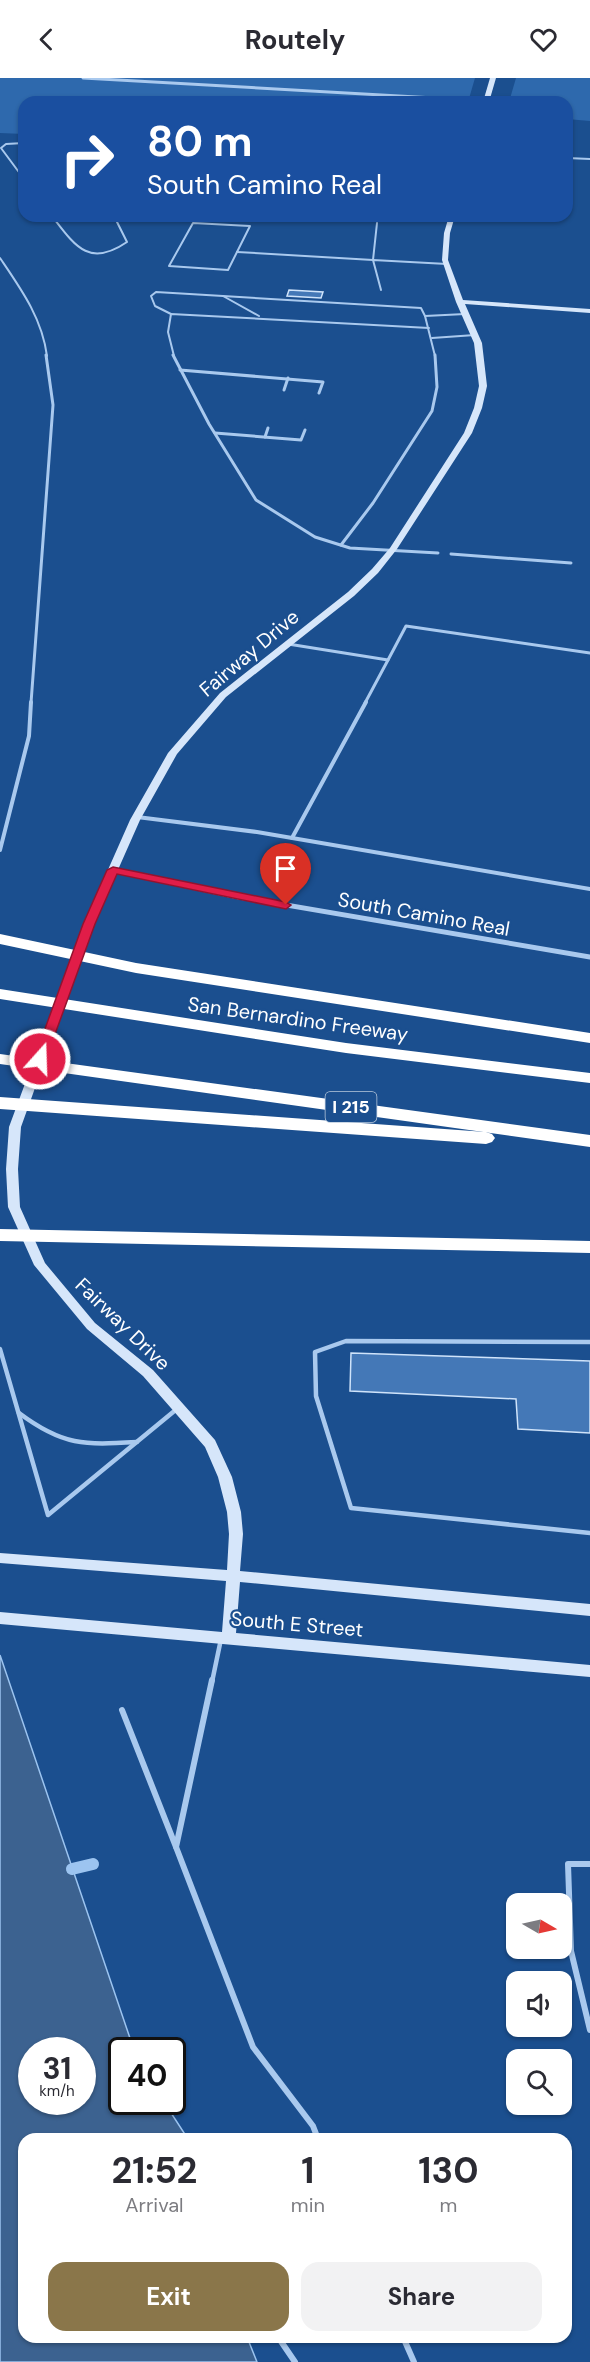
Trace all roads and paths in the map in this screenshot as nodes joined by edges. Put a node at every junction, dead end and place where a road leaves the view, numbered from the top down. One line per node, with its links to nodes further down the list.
1 (83, 78): 3 (street)
2 (494, 78): 4 (street)
3 (385, 96)
4 (488, 96)
5 (18, 143): 8 (lane)
6 (573, 158): 7 (lane)
7 (590, 159)
8 (18, 171)
9 (57, 222): 10 (lane)
10 (117, 222)
11 (450, 222): 16 (street, Fairway Drive)
12 (377, 223): 15 (lane)
13 (237, 252): 13 (lane); 15 (lane)
14 (0, 258): 46 (lane)
15 (373, 260): 16 (lane); 17 (lane)
16 (447, 264): 19 (street, Fairway Drive)
17 (381, 290)
18 (223, 296): 21 (lane); 23 (lane); 24 (lane)
19 (460, 303): 20 (street); 22 (street, Fairway Drive)
20 (590, 311)
21 (171, 314): 24 (lane); 28 (lane)
22 (465, 314): 23 (lane); 26 (street, Fairway Drive)
23 (425, 316): 25 (lane)
24 (263, 318): 25 (lane)
25 (429, 328): 27 (lane)
26 (475, 335): 27 (lane); 37 (street, Fairway Drive)
27 (432, 338): 36 (lane)
28 (180, 370): 29 (lane); 34 (lane)
29 (288, 378): 30 (lane); 31 (lane)
30 (284, 390)
31 (319, 393)
32 (268, 428): 35 (lane)
33 (305, 430): 35 (lane)
34 (215, 434): 35 (lane); 36 (lane)
35 (265, 437)
36 (341, 545): 37 (lane)
37 (393, 549): 38 (lane); 41 (street, Fairway Drive)
38 (438, 553)
39 (451, 554): 40 (lane)
40 (571, 563)
41 (288, 644): 43 (lane); 44 (street, Fairway Drive)
42 (590, 653): 43 (lane)
43 (388, 660): 45 (lane)
44 (137, 817): 45 (lane); 47 (street, Fairway Drive)
45 (292, 838): 48 (lane)
46 (0, 850)
47 (113, 870): 50 (street, South Camino Real); 61 (street, Fairway Drive)
48 (590, 889)
49 (0, 939): 52 (highway)
50 (590, 957)
51 (0, 994): 54 (highway, San Bernardino Freeway)
52 (590, 1038)
53 (0, 1059): 56 (highway, I 215)
54 (590, 1078)
55 (0, 1103): 56 (highway)
56 (590, 1143)
57 (0, 1235): 58 (highway)
58 (590, 1247)
59 (590, 1342): 64 (lane)
60 (0, 1349): 62 (lane)
61 (178, 1408): 63 (lane); 66 (street, Fairway Drive)
62 (19, 1413): 63 (lane); 63 (lane)
63 (137, 1442)
64 (590, 1533)
65 (0, 1558): 66 (street)
66 (233, 1576): 67 (street); 69 (street, Fairway Drive)
67 (590, 1611)
68 (0, 1618): 69 (street, South E Street)
69 (225, 1637): 70 (street, South E Street); 72 (lane)
70 (590, 1671)
71 (122, 1710): 72 (lane)
72 (176, 1847): 75 (lane)
73 (590, 1864): 74 (lane)
74 (590, 2030)
75 (316, 2133)
76 (282, 2343): 78 (lane)
77 (406, 2343): 79 (lane)
78 (295, 2362)
79 (414, 2362)

